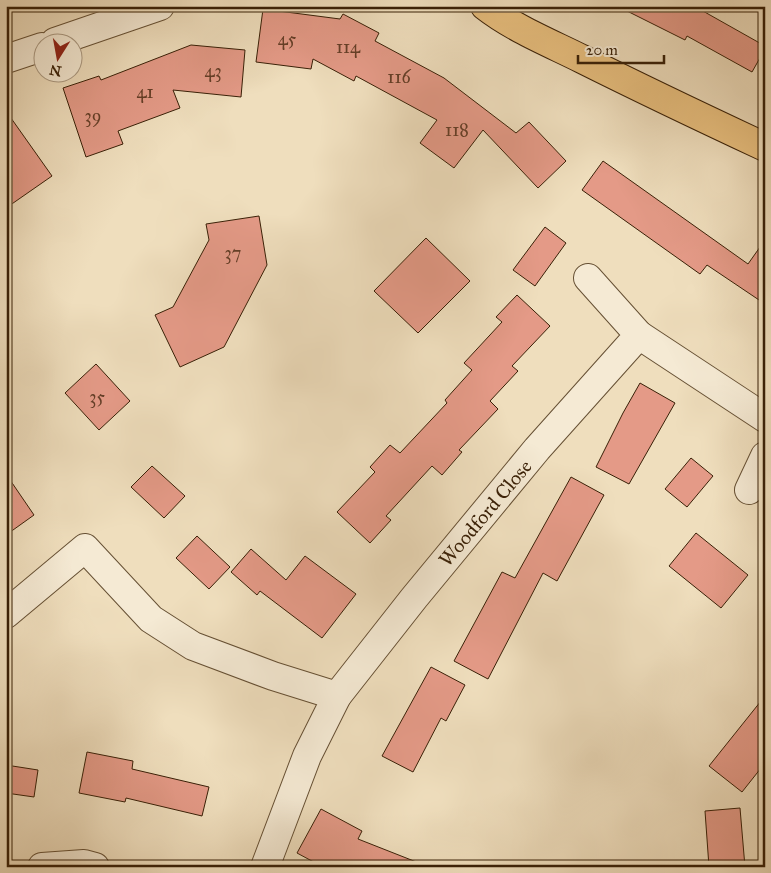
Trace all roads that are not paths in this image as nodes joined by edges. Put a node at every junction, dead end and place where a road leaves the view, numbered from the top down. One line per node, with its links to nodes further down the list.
1 (160, 6): 3 (street)
2 (485, 6): 6 (main road)
3 (82, 33)
4 (32, 50): 5 (street)
5 (6, 59)
6 (765, 147)
7 (588, 278): 8 (street)
8 (639, 335): 9 (street); 13 (street, Woodford Close)
9 (765, 418)
10 (765, 456): 11 (street)
11 (749, 490)
12 (6, 614): 13 (street)
13 (337, 696): 16 (street, Woodford Close)
14 (42, 867): 15 (street)
15 (95, 867)
16 (266, 867)

